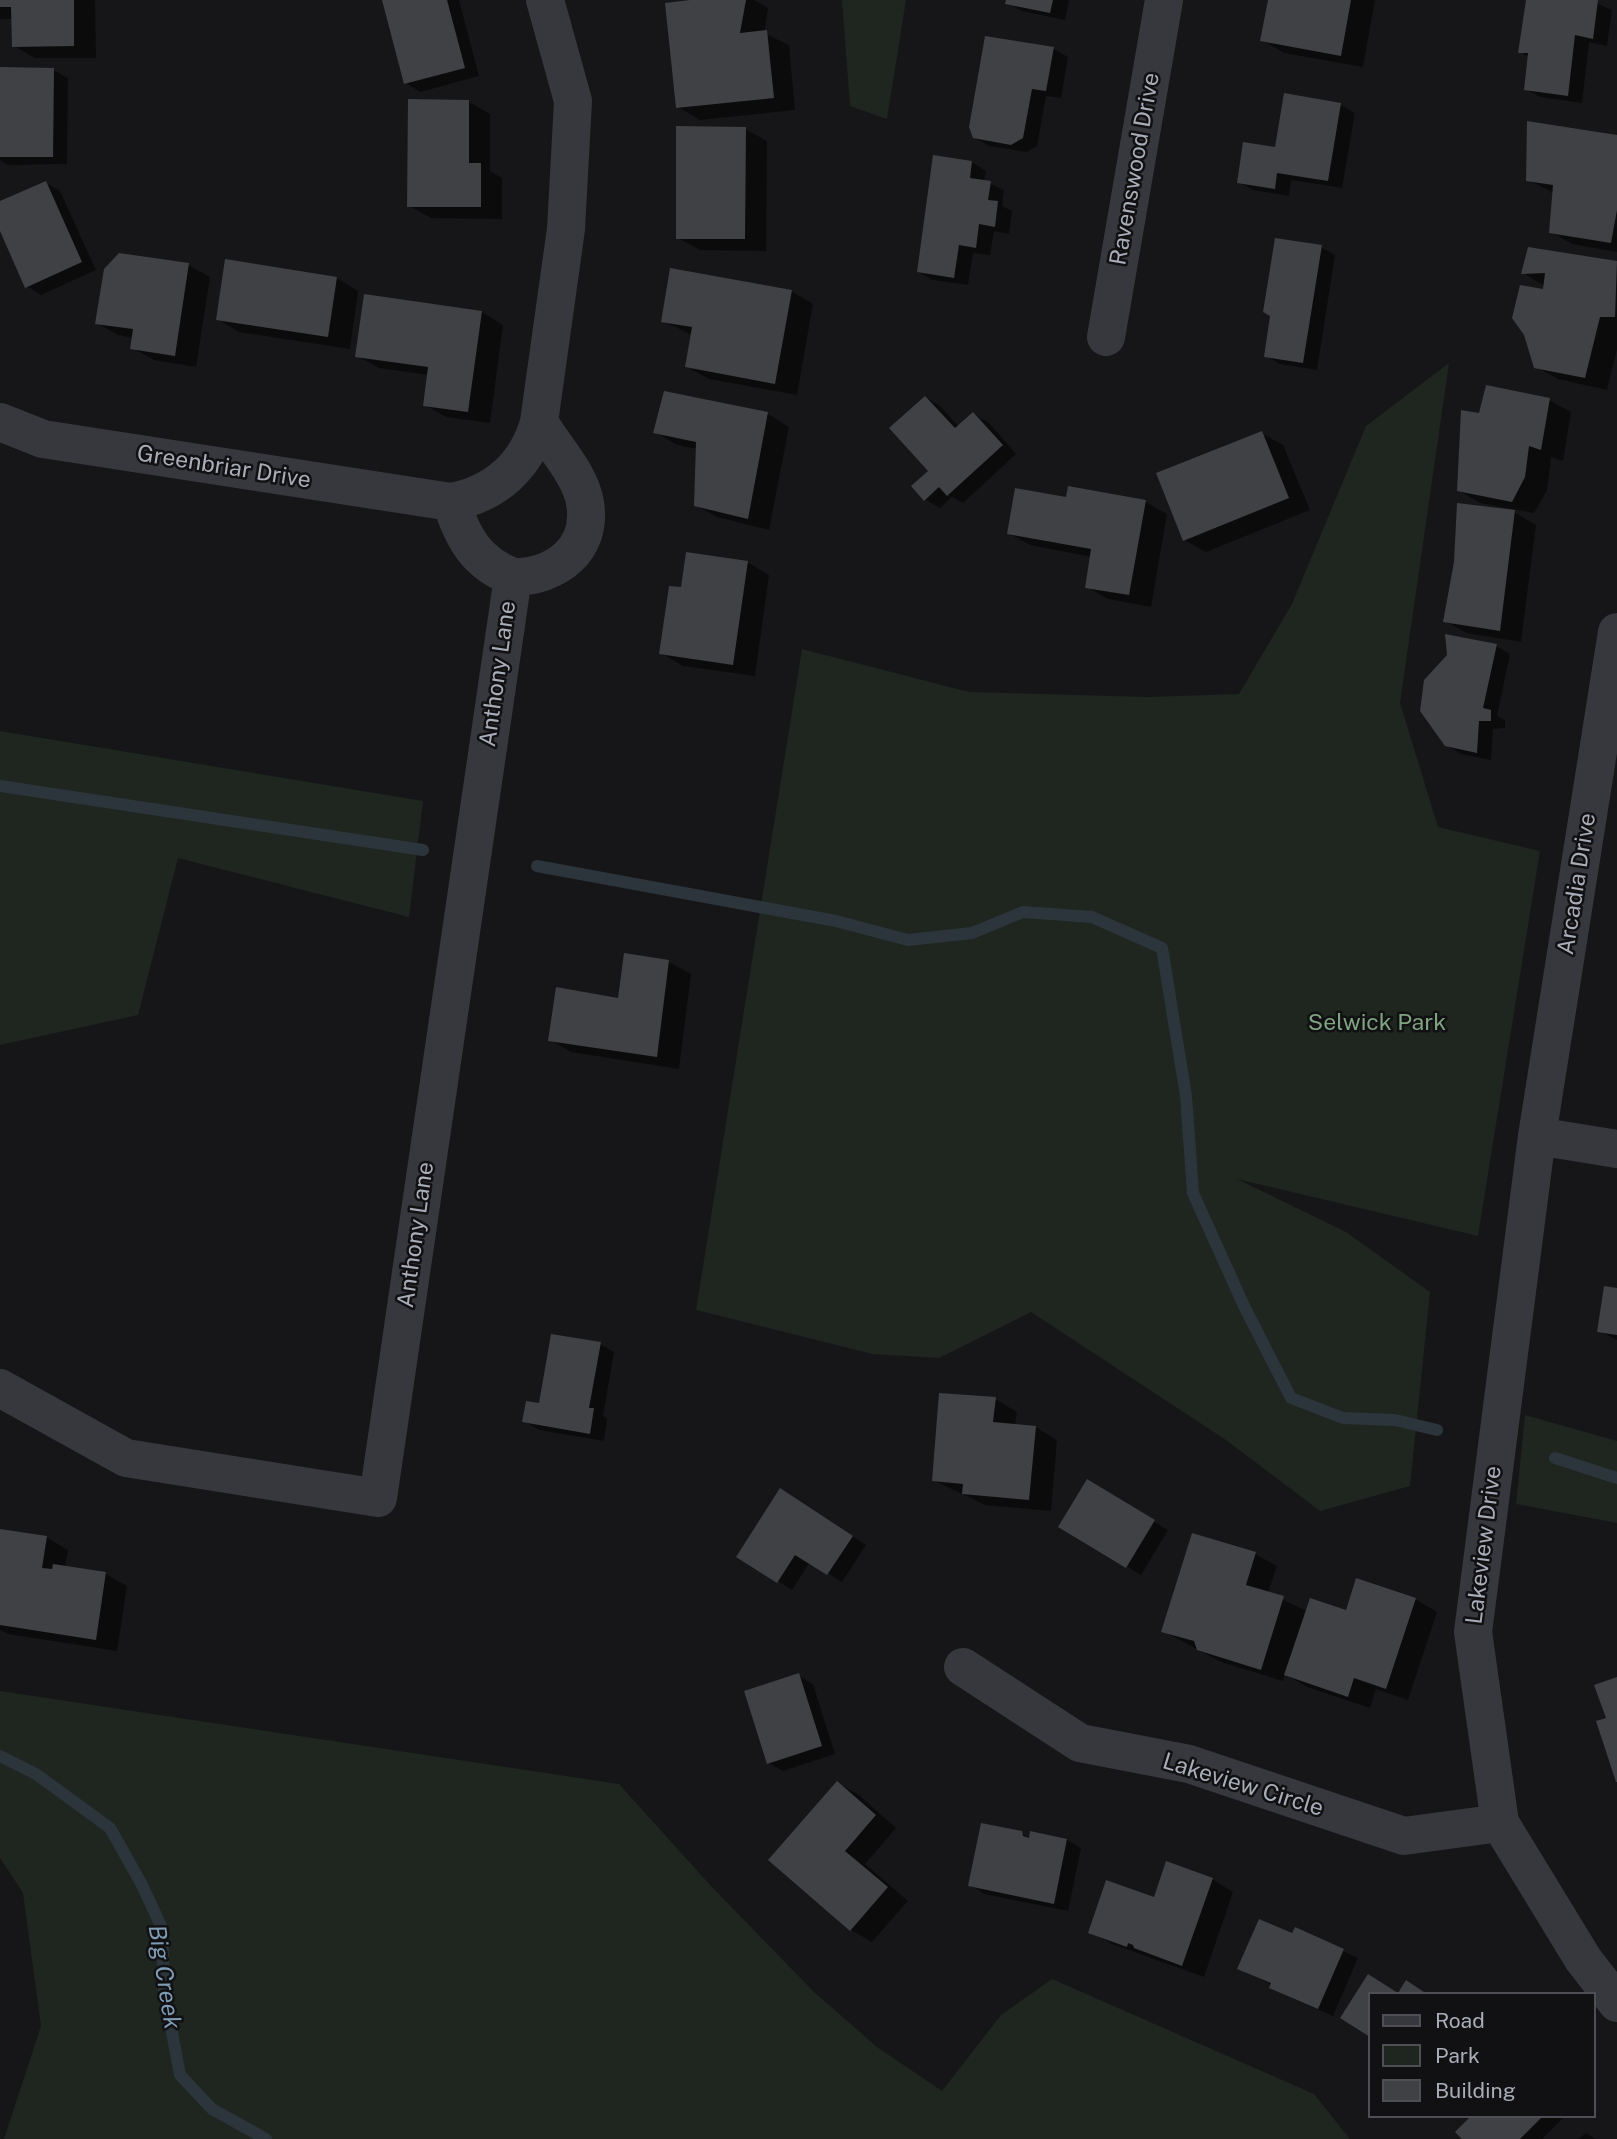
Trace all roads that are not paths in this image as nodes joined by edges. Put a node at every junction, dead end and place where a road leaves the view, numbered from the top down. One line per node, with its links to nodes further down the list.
1 (545, 0): 5 (street)
2 (1164, 0): 3 (street, Ravenswood Drive)
3 (1106, 338)
4 (0, 422): 6 (street, Greenbriar Drive)
5 (539, 422): 6 (street); 7 (street, Anthony Lane)
6 (451, 502): 7 (street, Anthony Lane)
7 (513, 577): 11 (street, Anthony Lane)
8 (1617, 632): 9 (street, Arcadia Drive)
9 (1537, 1136): 10 (street); 13 (street, Lakeview Drive)
10 (1617, 1149)
11 (0, 1388)
12 (963, 1667): 13 (street, Lakeview Circle)
13 (1500, 1824): 14 (street, Lakeview Drive)
14 (1617, 2003)

